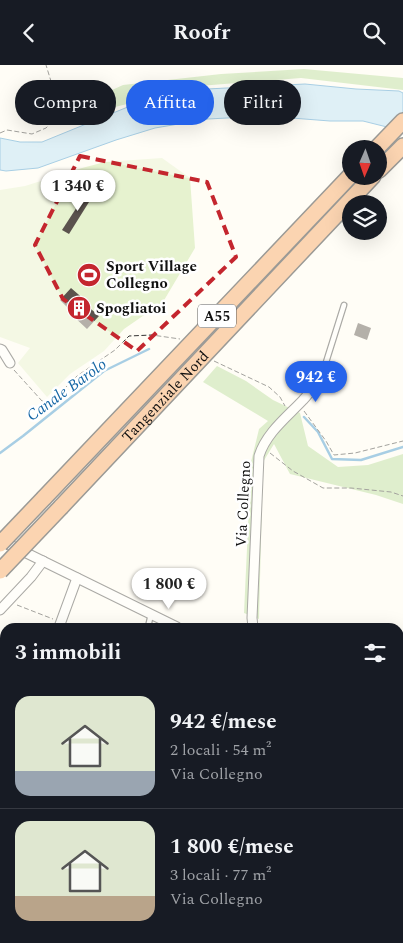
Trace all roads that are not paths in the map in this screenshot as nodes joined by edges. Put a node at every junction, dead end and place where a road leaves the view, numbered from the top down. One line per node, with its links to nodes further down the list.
1 (403, 121): 2 (highway)
2 (385, 140)
3 (403, 146): 4 (highway)
4 (388, 161)
5 (342, 184): 12 (highway, Tangenziale Nord / A55, bridge)
6 (365, 185): 14 (highway, Tangenziale Nord / A55, bridge)
7 (344, 305): 10 (lane)
8 (0, 349): 9 (street)
9 (10, 363)
10 (322, 375): 21 (street, Via Collegno)
11 (0, 540): 13 (street)
12 (0, 544)
13 (42, 561): 15 (street); 16 (street)
14 (0, 571)
15 (77, 578): 17 (street); 18 (street)
16 (0, 610)
17 (151, 614): 19 (lane); 20 (street)
18 (61, 623)
19 (149, 623)
20 (169, 623)
21 (253, 623)

